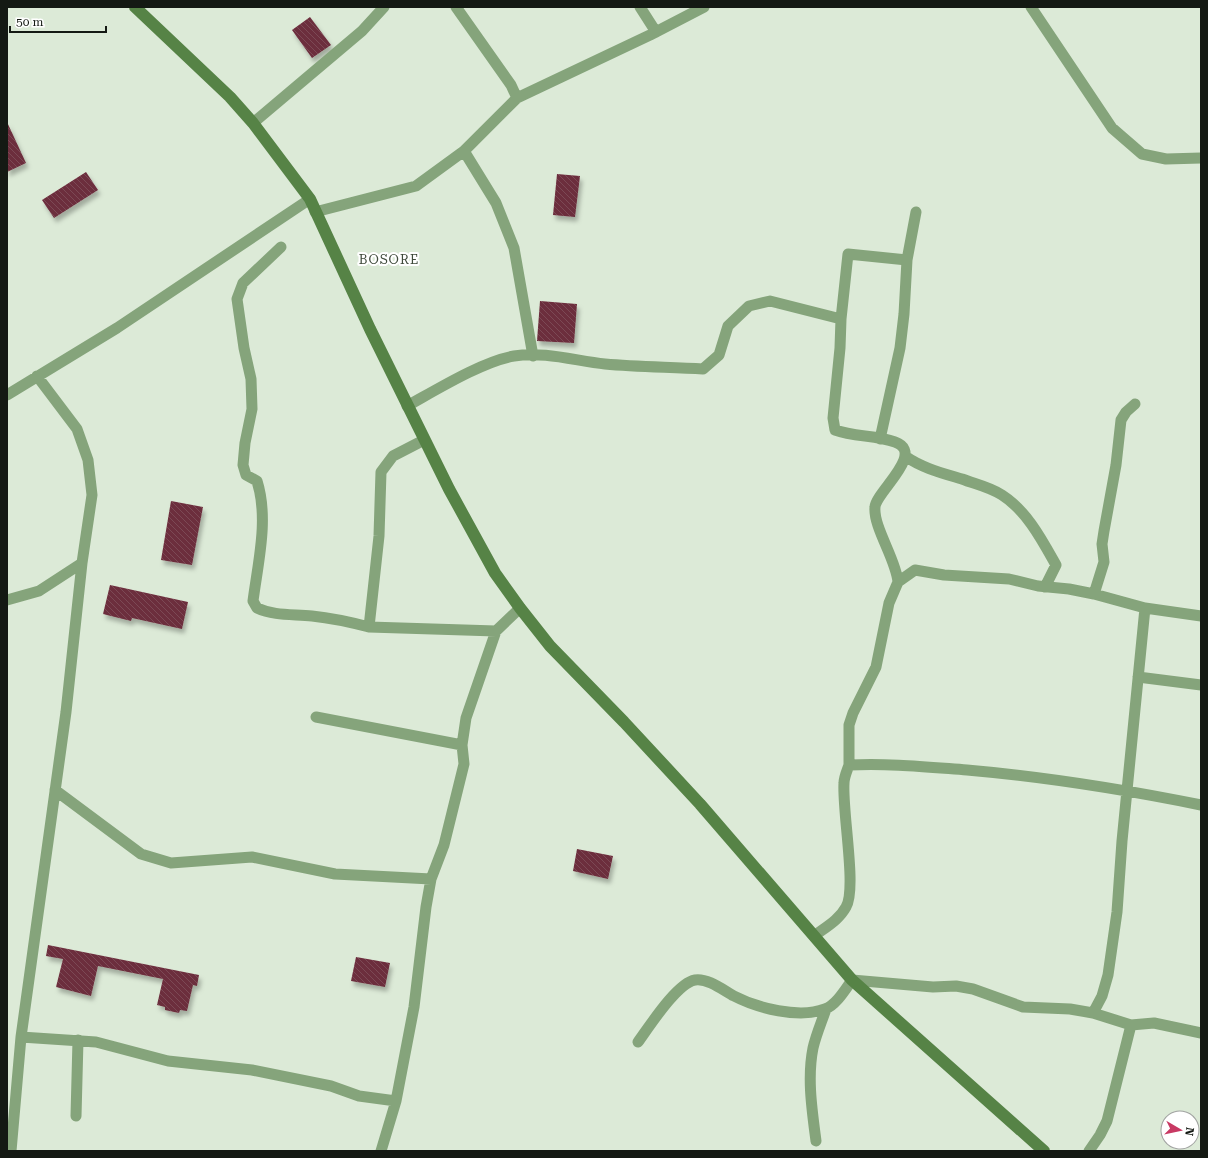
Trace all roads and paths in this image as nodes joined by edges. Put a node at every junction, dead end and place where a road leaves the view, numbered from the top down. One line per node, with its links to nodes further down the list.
1 (135, 7): 9 (street)
2 (384, 7): 9 (street)
3 (456, 7): 8 (street)
4 (640, 7): 7 (street)
5 (704, 7): 7 (street)
6 (1031, 7): 11 (street)
7 (656, 32): 8 (street)
8 (517, 98): 10 (street)
9 (253, 123): 12 (street)
10 (464, 151): 13 (street); 18 (street)
11 (1201, 158)
12 (310, 199): 13 (street); 19 (street)
13 (315, 212): 22 (street)
14 (916, 212): 16 (street)
15 (282, 247): 34 (street)
16 (907, 260): 17 (street); 23 (street)
17 (841, 319): 18 (street); 23 (street)
18 (533, 356): 22 (street)
19 (37, 376): 20 (street); 26 (street)
20 (7, 395)
21 (1135, 404): 29 (street)
22 (407, 406): 24 (street)
23 (880, 439): 25 (street)
24 (424, 440): 31 (street); 34 (street)
25 (905, 456): 27 (street); 28 (street)
26 (82, 563): 30 (street); 41 (street)
27 (898, 582): 28 (street); 40 (street)
28 (1045, 587): 29 (street)
29 (1094, 594): 32 (street)
30 (7, 600)
31 (520, 608): 35 (street); 45 (street)
32 (1145, 608): 33 (street); 36 (street)
33 (1201, 616)
34 (370, 627): 35 (street)
35 (496, 631): 39 (street)
36 (1138, 677): 37 (street); 42 (street)
37 (1201, 685)
38 (316, 717): 39 (street)
39 (462, 745): 44 (street)
40 (849, 765): 42 (street); 45 (street)
41 (55, 790): 44 (street); 51 (street)
42 (1127, 790): 43 (street); 48 (street)
43 (1201, 806)
44 (431, 879): 54 (street)
45 (814, 936): 46 (street)
46 (852, 980): 47 (street); 48 (street); 59 (street)
47 (826, 1009): 53 (street); 56 (street)
48 (1093, 1013): 49 (street)
49 (1131, 1025): 50 (street); 60 (street)
50 (1201, 1033)
51 (21, 1037): 52 (street); 57 (street)
52 (78, 1040): 54 (street); 55 (street)
53 (638, 1042)
54 (396, 1101): 58 (street)
55 (76, 1116)
56 (816, 1141)
57 (11, 1151)
58 (381, 1151)
59 (1044, 1151)
60 (1089, 1151)

